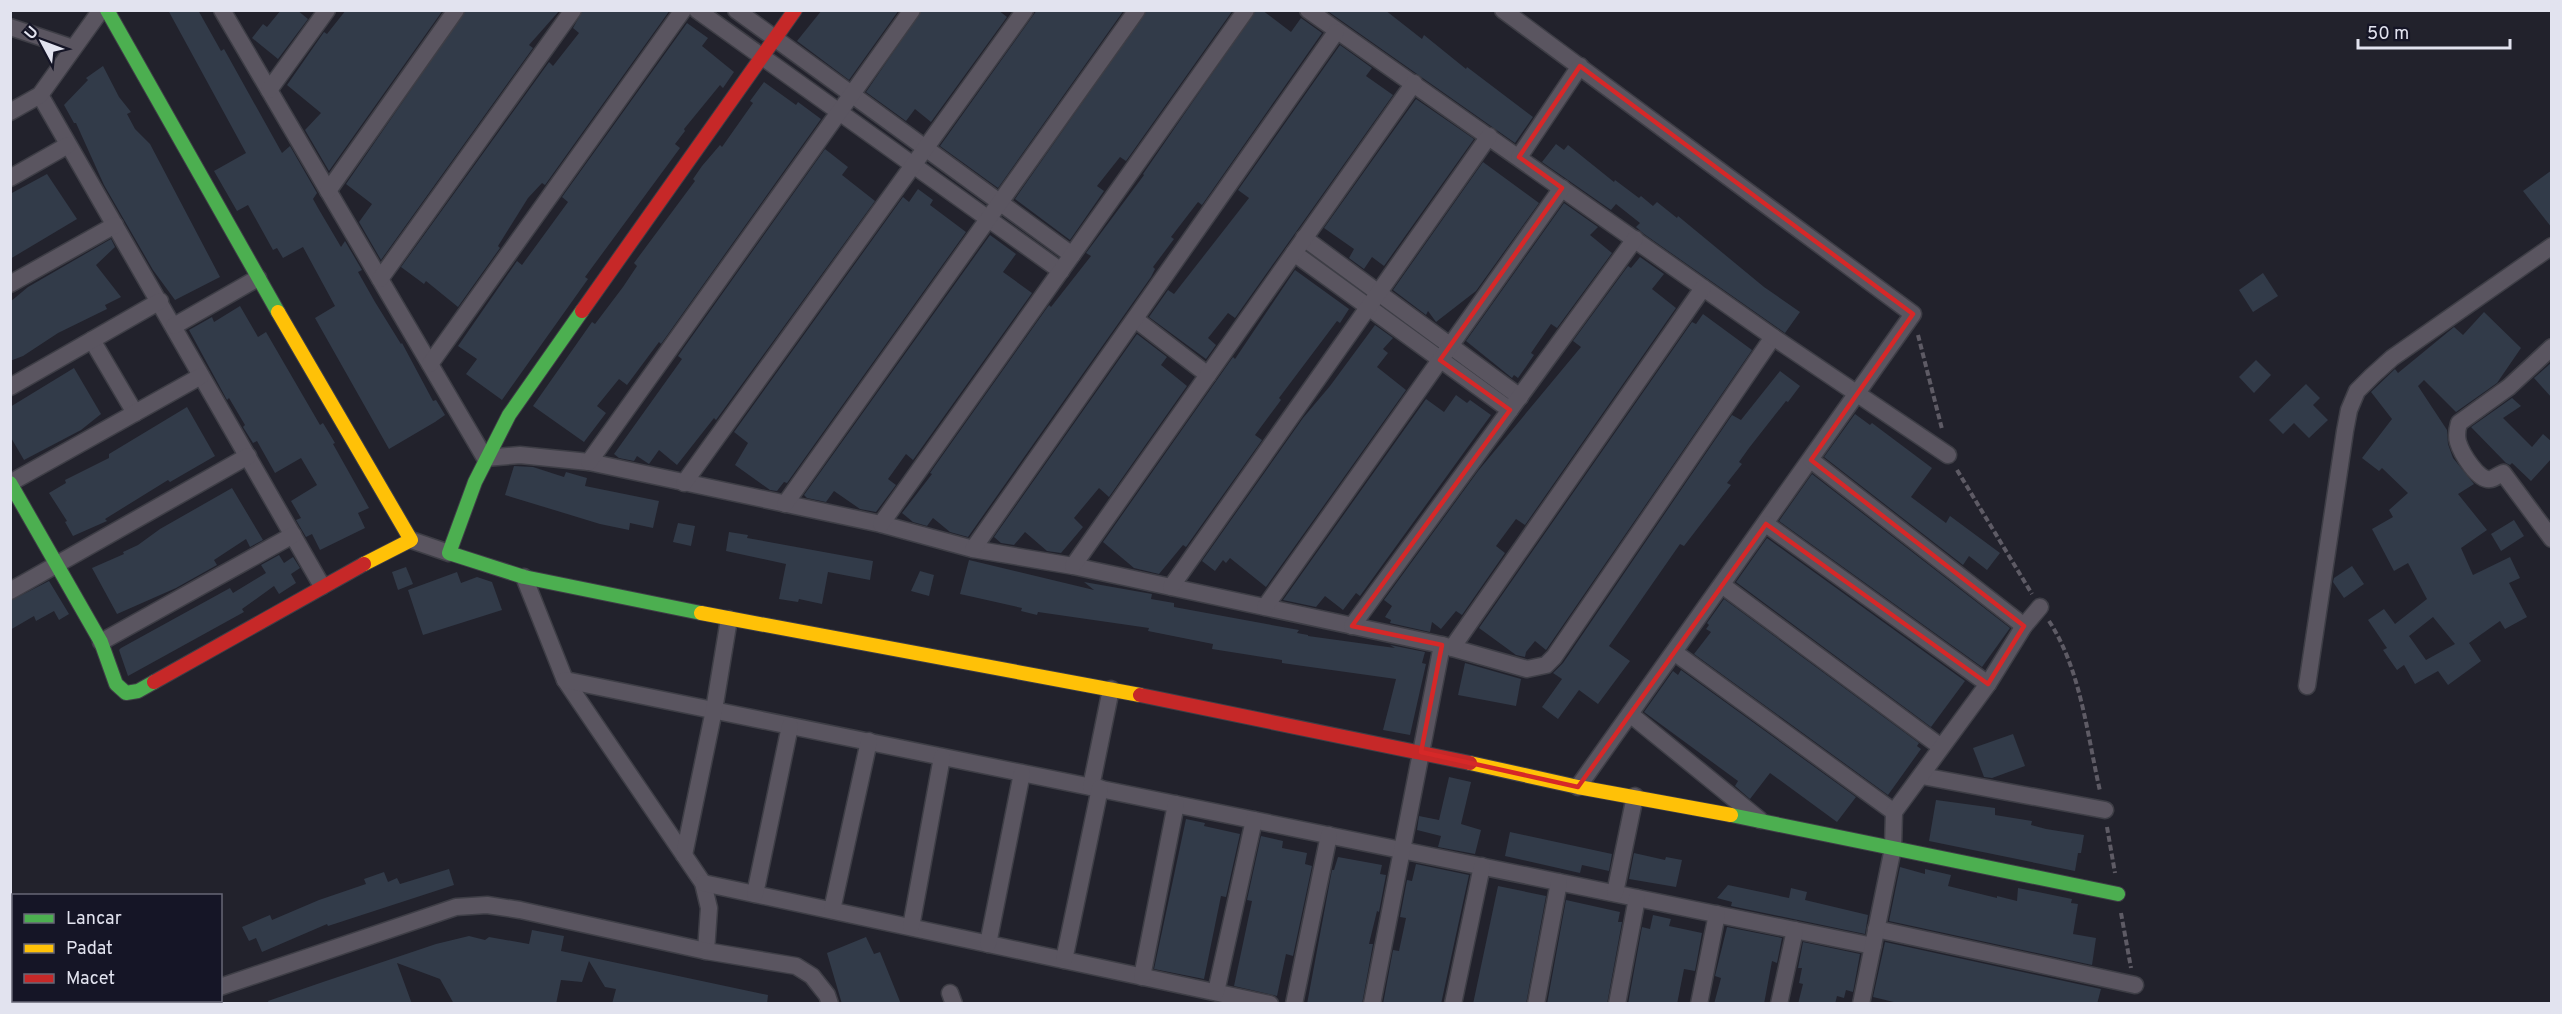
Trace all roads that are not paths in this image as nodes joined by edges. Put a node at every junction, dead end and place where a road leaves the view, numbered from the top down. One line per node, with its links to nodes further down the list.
1 (101, 10): 20 (street)
2 (107, 10): 46 (street)
3 (222, 10): 24 (street)
4 (327, 10): 24 (street)
5 (456, 10): 36 (street)
6 (573, 10): 47 (street)
7 (683, 10): 60 (street)
8 (697, 10): 21 (street)
9 (736, 10): 19 (street)
10 (795, 10): 19 (street)
11 (912, 10): 26 (street)
12 (1025, 10): 31 (street)
13 (1137, 10): 37 (street)
14 (1246, 10): 44 (street)
15 (1308, 10): 18 (street)
16 (1503, 10): 22 (street)
17 (10, 27): 20 (street)
18 (1336, 33): 23 (street); 53 (street)
19 (774, 39): 21 (street); 26 (street)
20 (73, 48): 25 (street)
21 (761, 57): 28 (street); 69 (street)
22 (1580, 66): 32 (street); 64 (street)
23 (1414, 83): 29 (street); 40 (street)
24 (269, 90): 36 (street)
25 (40, 95): 27 (street); 30 (street)
26 (852, 95): 28 (street); 31 (street)
27 (10, 112)
28 (839, 112): 33 (street); 71 (street)
29 (1489, 136): 32 (street); 50 (street)
30 (68, 145): 34 (street); 39 (street)
31 (926, 149): 33 (street); 37 (street)
32 (1519, 157): 35 (street)
33 (914, 166): 38 (street); 73 (street)
34 (10, 178)
35 (1562, 188): 41 (street); 57 (street)
36 (328, 191): 47 (street)
37 (1000, 202): 38 (street); 44 (street)
38 (988, 219): 45 (street); 74 (street)
39 (115, 225): 48 (street); 51 (street)
40 (1304, 238): 43 (street); 50 (street)
41 (1635, 239): 49 (street); 65 (street)
42 (2552, 246): 99 (street)
43 (1294, 253): 52 (street); 61 (street)
44 (1072, 255): 45 (street)
45 (1061, 272): 75 (street)
46 (258, 278): 54 (street); 79 (street)
47 (380, 279): 60 (street)
48 (10, 284)
49 (1703, 288): 55 (street); 95 (street)
50 (1379, 293): 52 (street); 57 (street)
51 (160, 302): 54 (street); 56 (street)
52 (1368, 308): 59 (street); 87 (street)
53 (1135, 319): 61 (street); 80 (street)
54 (174, 326): 62 (street)
55 (1773, 337): 64 (street); 95 (street)
56 (92, 340): 63 (street); 66 (street)
57 (1450, 346): 59 (street); 65 (street)
58 (2552, 347): 78 (street)
59 (1440, 360): 65 (street); 90 (street)
60 (430, 364): 69 (street)
61 (1208, 375): 83 (street)
62 (201, 376): 66 (street); 68 (street)
63 (10, 387)
64 (1857, 395): 67 (street); 70 (street)
65 (1515, 404): 92 (street)
66 (135, 413): 72 (street)
67 (1948, 455)
68 (248, 456): 77 (street); 82 (street)
69 (485, 458): 71 (street); 81 (street)
70 (1811, 460): 76 (street); 93 (street)
71 (589, 462): 73 (street)
72 (11, 483): 82 (street)
73 (684, 483): 74 (street)
74 (785, 504): 75 (street)
75 (881, 524): 80 (street)
76 (1766, 524): 85 (street); 98 (street)
77 (293, 535): 86 (street); 94 (street)
78 (2552, 539)
79 (411, 540): 81 (street); 86 (street)
80 (973, 549): 83 (street)
81 (448, 553): 84 (street)
82 (57, 565): 88 (street); 94 (street)
83 (1073, 566): 87 (street)
84 (524, 577): 91 (street); 97 (street)
85 (1722, 585): 96 (street); 105 (street)
86 (322, 586): 94 (street)
87 (1171, 587): 90 (street)
88 (10, 591)
89 (2040, 607): 93 (street)
90 (1264, 608): 92 (street)
91 (729, 620): 100 (street); 101 (street)
92 (1352, 626): 95 (street)
93 (2024, 626): 98 (street)
94 (101, 642)
95 (1447, 647): 106 (street)
96 (1674, 652): 102 (street); 115 (street)
97 (565, 680): 101 (street); 121 (street)
98 (1988, 684): 105 (street)
99 (2307, 686)
100 (1111, 689): 106 (street); 110 (street)
101 (714, 710): 103 (street); 121 (street)
102 (1630, 714): 111 (street); 117 (street)
103 (790, 726): 104 (street); 126 (street)
104 (868, 741): 107 (street); 129 (street)
105 (1941, 747): 109 (street)
106 (1421, 752): 111 (street); 120 (street)
107 (942, 757): 108 (street); 131 (street)
108 (1022, 773): 110 (street); 134 (street)
109 (1922, 776): 114 (street); 115 (street)
110 (1096, 788): 113 (street); 137 (street)
111 (1578, 788): 112 (street)
112 (1635, 796): 117 (street); 125 (street)
113 (1176, 804): 116 (street); 138 (street)
114 (2104, 810)
115 (1894, 812): 119 (street)
116 (1254, 820): 118 (street); 141 (street)
117 (1762, 821): 119 (street)
118 (1329, 835): 120 (street); 144 (street)
119 (1893, 848): 127 (street); 132 (street)
120 (1402, 850): 122 (street); 145 (street)
121 (684, 855): 124 (street)
122 (1482, 866): 123 (street); 146 (street)
123 (1558, 882): 125 (street); 147 (street)
124 (703, 883): 126 (street); 136 (street)
125 (1615, 893): 128 (street)
126 (755, 894): 129 (street)
127 (2118, 894)
128 (1637, 898): 130 (street); 148 (street)
129 (832, 910): 131 (street)
130 (1717, 914): 133 (street); 149 (street)
131 (911, 927): 134 (street)
132 (1876, 929): 135 (street); 140 (street)
133 (1795, 930): 135 (street); 150 (street)
134 (988, 944): 137 (street)
135 (1873, 946): 151 (street)
136 (706, 951): 139 (street); 142 (street)
137 (1064, 960): 138 (street)
138 (1142, 976): 141 (street)
139 (222, 986)
140 (2135, 986)
141 (1216, 992): 143 (street)
142 (830, 1004)
143 (1270, 1004)
144 (1294, 1004)
145 (1372, 1004)
146 (1453, 1004)
147 (1536, 1004)
148 (1617, 1004)
149 (1698, 1004)
150 (1779, 1004)
151 (1861, 1004)

